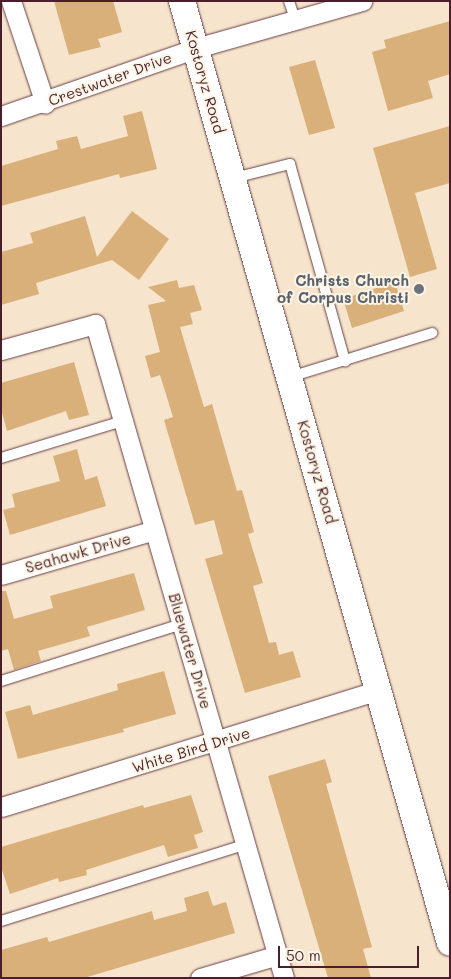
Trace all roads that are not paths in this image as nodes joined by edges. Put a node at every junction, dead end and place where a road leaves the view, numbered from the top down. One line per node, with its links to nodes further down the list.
1 (11, 1): 7 (street)
2 (182, 1): 6 (main road, Kostoryz Road)
3 (289, 1): 5 (lane)
4 (356, 2): 5 (street, Crestwater Drive)
5 (295, 20): 6 (street, Crestwater Drive)
6 (196, 48): 7 (street, Crestwater Drive); 9 (main road, Kostoryz Road)
7 (45, 103): 8 (street, Crestwater Drive)
8 (1, 116)
9 (233, 178): 12 (lane); 13 (main road, Kostoryz Road)
10 (432, 334): 12 (lane)
11 (1, 350): 14 (street, Bluewater Drive)
12 (344, 360): 13 (lane)
13 (290, 377): 20 (main road, Kostoryz Road)
14 (123, 421): 15 (lane); 16 (street, Bluewater Drive)
15 (1, 458)
16 (155, 530): 17 (street, Seahawk Drive); 18 (street, Bluewater Drive)
17 (1, 576)
18 (182, 624): 19 (lane); 21 (street, Bluewater Drive)
19 (1, 681)
20 (380, 690): 21 (street, White Bird Drive); 25 (main road, Kostoryz Road)
21 (216, 742): 22 (street, White Bird Drive); 23 (street, Bluewater Drive)
22 (1, 807)
23 (246, 844): 24 (lane); 26 (street, Bluewater Drive)
24 (1, 921)
25 (450, 943)
26 (278, 955): 27 (street); 28 (street, Bluewater Drive)
27 (200, 978)
28 (284, 978)

